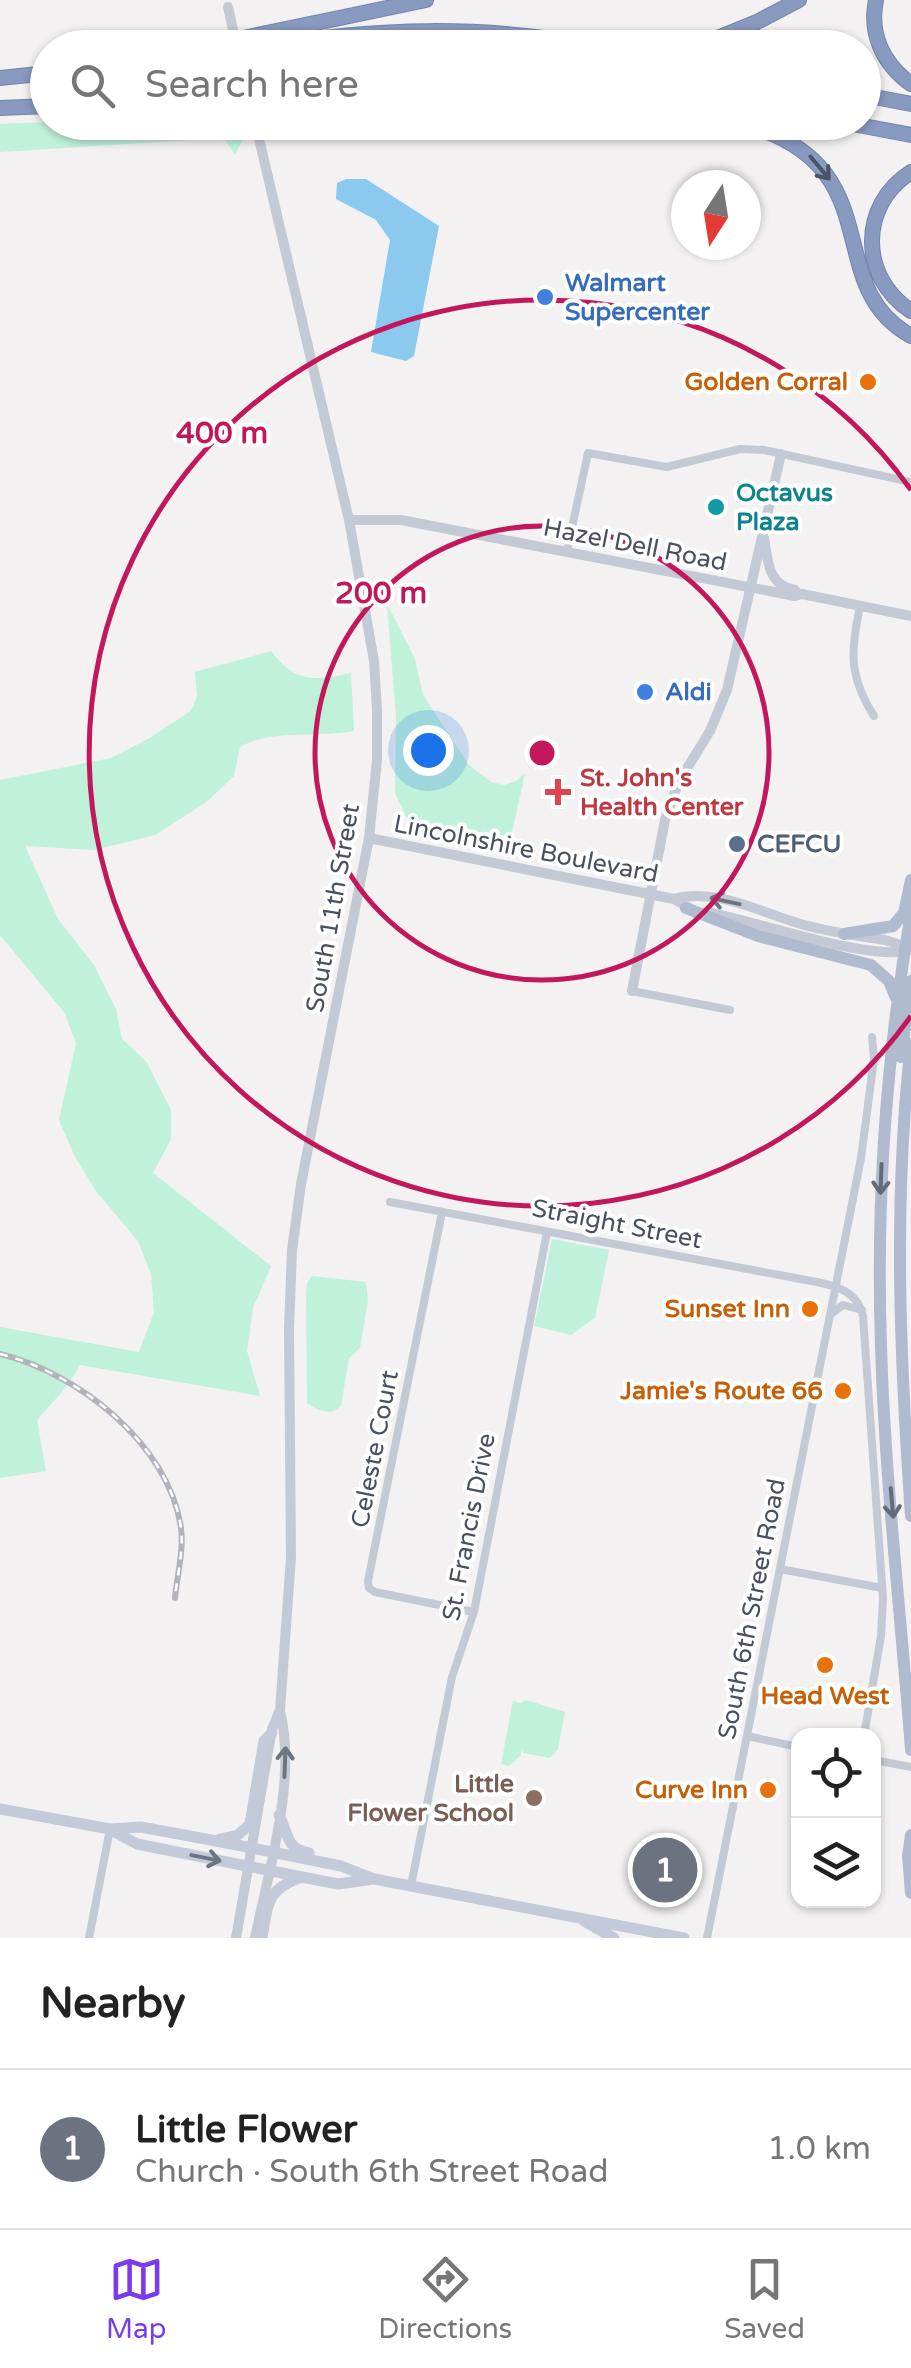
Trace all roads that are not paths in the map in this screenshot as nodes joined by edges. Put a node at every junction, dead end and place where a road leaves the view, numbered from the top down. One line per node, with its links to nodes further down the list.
1 (426, 0): 6 (highway)
2 (799, 0): 9 (highway)
3 (876, 0): 10 (highway)
4 (227, 3): 5 (street, bridge)
5 (234, 30)
6 (282, 30)
7 (396, 30): 8 (highway)
8 (472, 30)
9 (737, 30)
10 (875, 30)
11 (881, 49): 14 (highway)
12 (30, 75): 13 (highway)
13 (0, 78)
14 (911, 84)
15 (881, 98): 16 (highway)
16 (911, 104)
17 (30, 107): 18 (highway)
18 (0, 108)
19 (881, 129): 20 (highway)
20 (911, 135)
21 (259, 140): 28 (street, South 11th Street)
22 (787, 140): 25 (highway, one-way to 25)
23 (911, 172): 24 (highway)
24 (911, 311)
25 (911, 336)
26 (781, 454): 27 (street); 29 (street); 30 (street)
27 (911, 482)
28 (349, 520): 30 (street, Hazel Dell Road); 36 (street, South 11th Street)
29 (763, 532): 31 (street); 32 (street)
30 (567, 551): 31 (street, Hazel Dell Road)
31 (748, 588): 32 (street, Hazel Dell Road); 38 (street)
32 (802, 594): 33 (street, Hazel Dell Road)
33 (860, 606): 34 (street, Hazel Dell Road); 35 (street)
34 (911, 616)
35 (874, 716)
36 (369, 838): 38 (street, Lincolnshire Boulevard); 61 (street, South 11th Street)
37 (911, 880): 41 (main road)
38 (648, 894): 39 (street, Lincolnshire Boulevard); 45 (street)
39 (680, 904): 41 (street, Lincolnshire Boulevard, one-way to 39); 42 (street, Lincolnshire Boulevard); 47 (main road)
40 (911, 913): 42 (main road)
41 (844, 934): 42 (street, Lincolnshire Boulevard)
42 (908, 950): 43 (main road); 47 (main road)
43 (911, 973)
44 (911, 980): 50 (main road)
45 (632, 990): 46 (street)
46 (730, 1010)
47 (896, 1012): 66 (main road, one-way to 66)
48 (872, 1037): 54 (street, South 6th Street Road)
49 (911, 1044): 50 (main road)
50 (900, 1184): 57 (main road)
51 (390, 1202): 52 (street, Straight Street)
52 (442, 1212): 53 (street, Straight Street); 60 (street, Celeste Court)
53 (547, 1232): 54 (street, Straight Street); 60 (street, St. Francis Drive)
54 (836, 1287): 55 (street); 56 (street, South 6th Street Road)
55 (862, 1310): 56 (street); 59 (street)
56 (831, 1314): 58 (street, South 6th Street Road)
57 (911, 1516)
58 (780, 1568): 59 (street); 64 (street, South 6th Street Road)
59 (882, 1588): 62 (street)
60 (474, 1612): 80 (street, St. Francis Drive)
61 (280, 1710): 63 (street, South 11th Street); 70 (street, South 11th Street, one-way to 61)
62 (865, 1728)
63 (272, 1732): 73 (main road); 74 (street, South 11th Street)
64 (747, 1736): 65 (street); 88 (street, South 6th Street Road)
65 (791, 1745)
66 (911, 1750)
67 (881, 1761): 68 (street)
68 (911, 1767)
69 (0, 1808): 71 (main road)
70 (279, 1815): 75 (street, South 11th Street); 78 (main road)
71 (110, 1829): 73 (main road); 76 (main road, one-way to 76); 83 (street)
72 (911, 1836): 81 (main road)
73 (214, 1840): 74 (main road)
74 (254, 1848): 75 (main road); 76 (street, South 11th Street)
75 (272, 1852): 77 (street, South 11th Street); 78 (main road)
76 (250, 1867): 77 (main road); 84 (street, South 11th Street)
77 (268, 1870): 79 (main road); 85 (street, South 11th Street)
78 (368, 1877): 79 (main road); 80 (main road)
79 (302, 1878): 85 (main road)
80 (411, 1886): 82 (main road)
81 (911, 1892)
82 (580, 1918): 86 (main road); 87 (main road)
83 (89, 1938)
84 (236, 1938)
85 (258, 1938)
86 (614, 1938)
87 (684, 1938)
88 (707, 1938)

